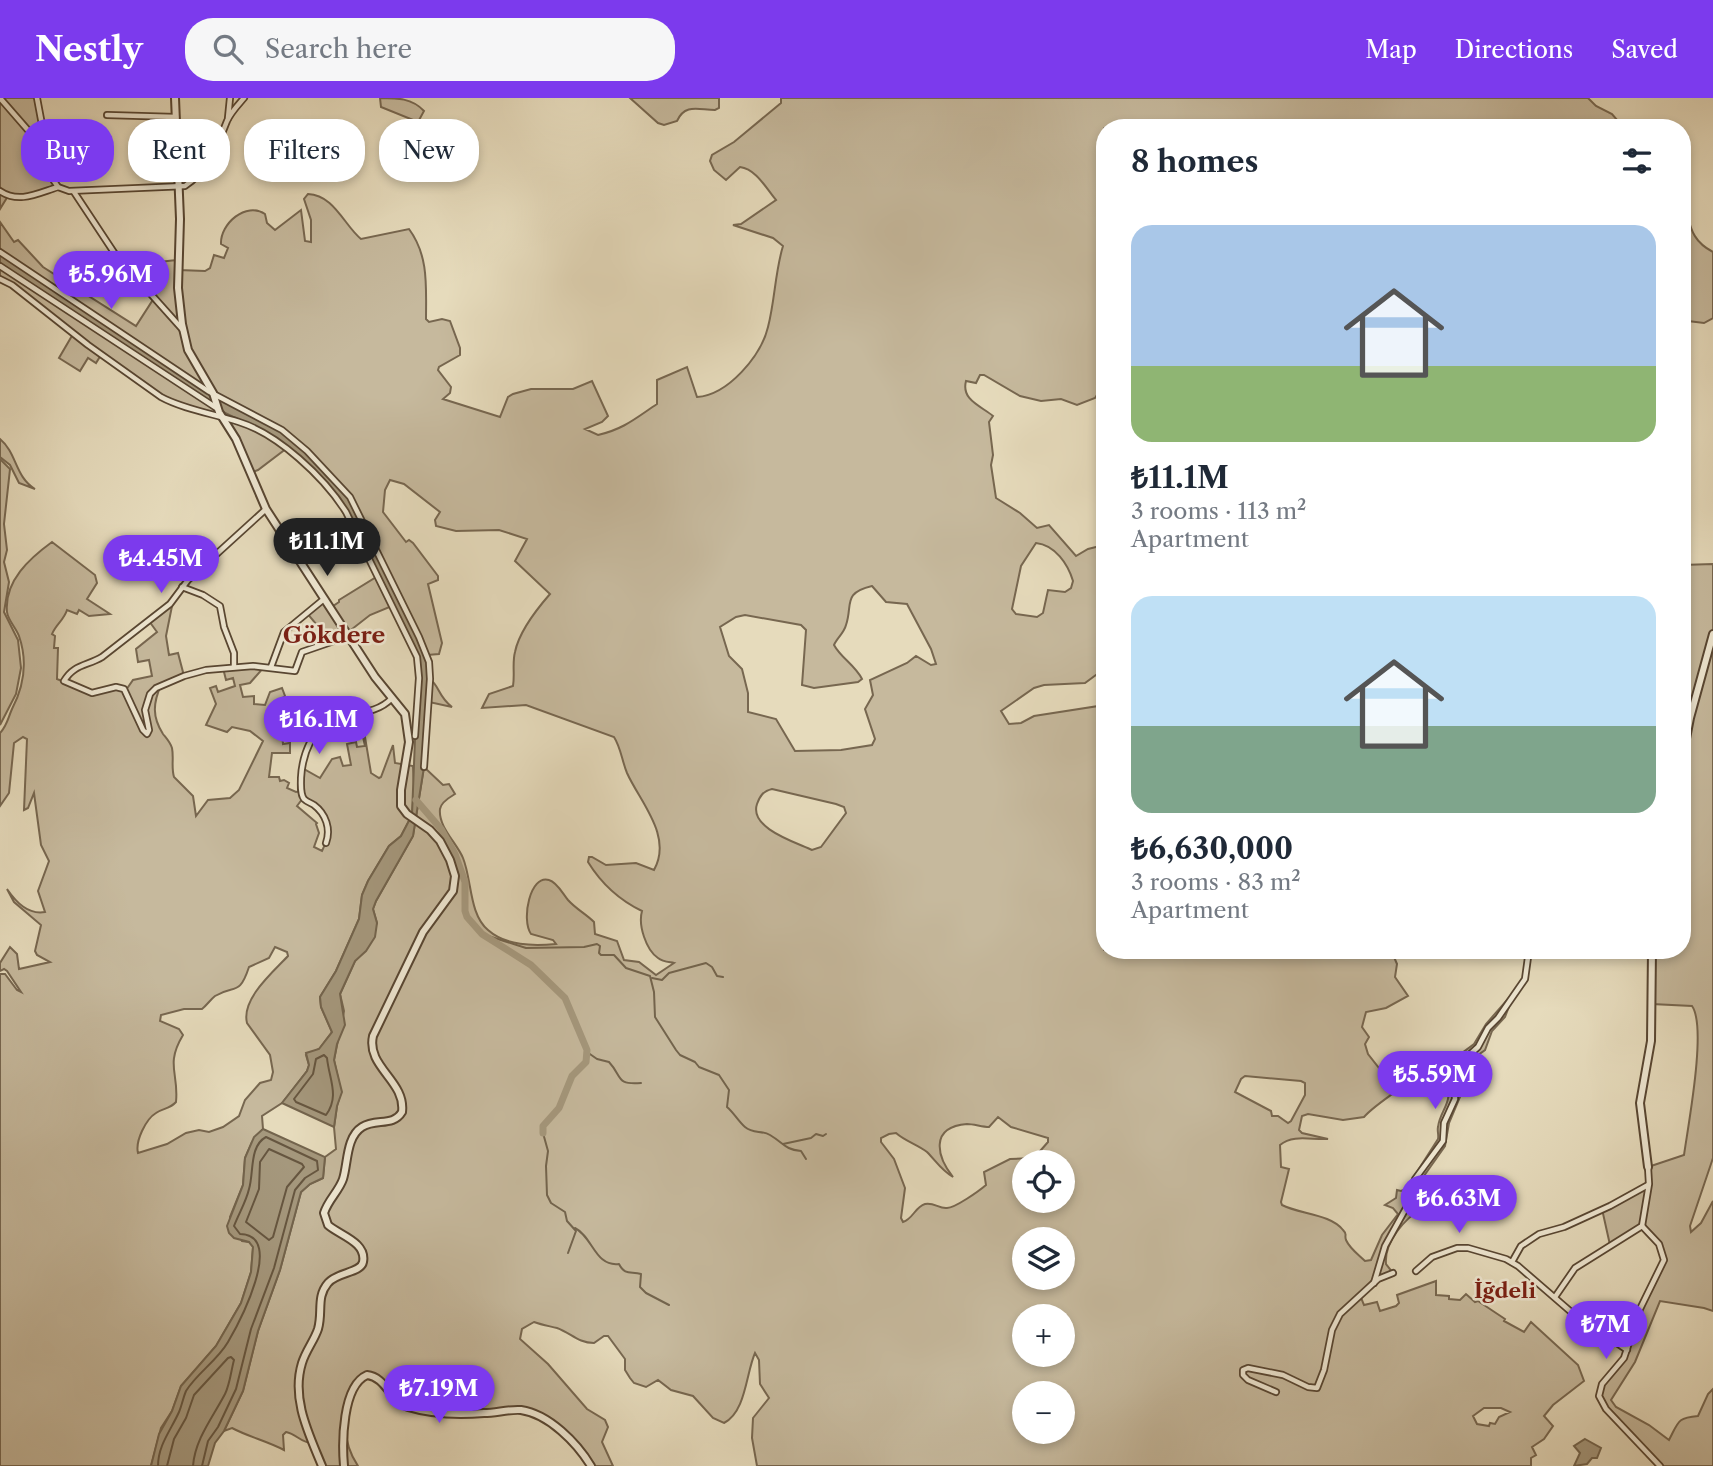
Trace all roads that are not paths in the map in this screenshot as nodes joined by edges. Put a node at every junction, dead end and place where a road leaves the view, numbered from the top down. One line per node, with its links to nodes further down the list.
1 (0, 98): 11 (street)
2 (37, 98): 8 (street)
3 (175, 98): 7 (street)
4 (230, 98): 9 (street)
5 (243, 98): 10 (street)
6 (107, 115): 7 (street)
7 (176, 117): 15 (street)
8 (41, 119)
9 (227, 119)
10 (228, 119)
11 (21, 123)
12 (55, 182): 14 (street)
13 (190, 182): 15 (street)
14 (58, 187): 16 (street); 17 (street)
15 (179, 187): 17 (street); 21 (street)
16 (0, 191)
17 (74, 191): 21 (street)
18 (0, 252): 22 (street)
19 (0, 266): 23 (street)
20 (0, 278): 24 (street)
21 (183, 331): 22 (street)
22 (213, 395): 23 (street); 25 (street)
23 (217, 408): 24 (street)
24 (223, 418): 26 (street); 27 (street)
25 (324, 470): 26 (street); 36 (street)
26 (317, 476): 36 (street)
27 (266, 509): 28 (street); 29 (street)
28 (181, 587): 32 (street); 32 (street)
29 (324, 599): 30 (street); 33 (street)
30 (347, 633): 33 (street); 34 (street)
31 (1713, 634): 35 (street)
32 (234, 667): 33 (street)
33 (271, 667)
34 (392, 698): 36 (street); 38 (street)
35 (1691, 711)
36 (418, 737): 37 (street); 51 (street)
37 (424, 767)
38 (326, 843)
39 (1528, 959): 47 (street)
40 (1652, 959): 41 (street)
41 (1648, 1167): 42 (street)
42 (1649, 1184): 43 (street); 44 (street)
43 (1642, 1226): 48 (street); 49 (street)
44 (1512, 1262): 45 (street); 48 (street)
45 (1416, 1271)
46 (1393, 1273): 47 (street)
47 (1374, 1283): 50 (street)
48 (1555, 1297): 49 (street)
49 (1627, 1350): 54 (street)
50 (1276, 1392)
51 (322, 1466)
52 (344, 1466): 53 (street)
53 (591, 1466)
54 (1660, 1466)

